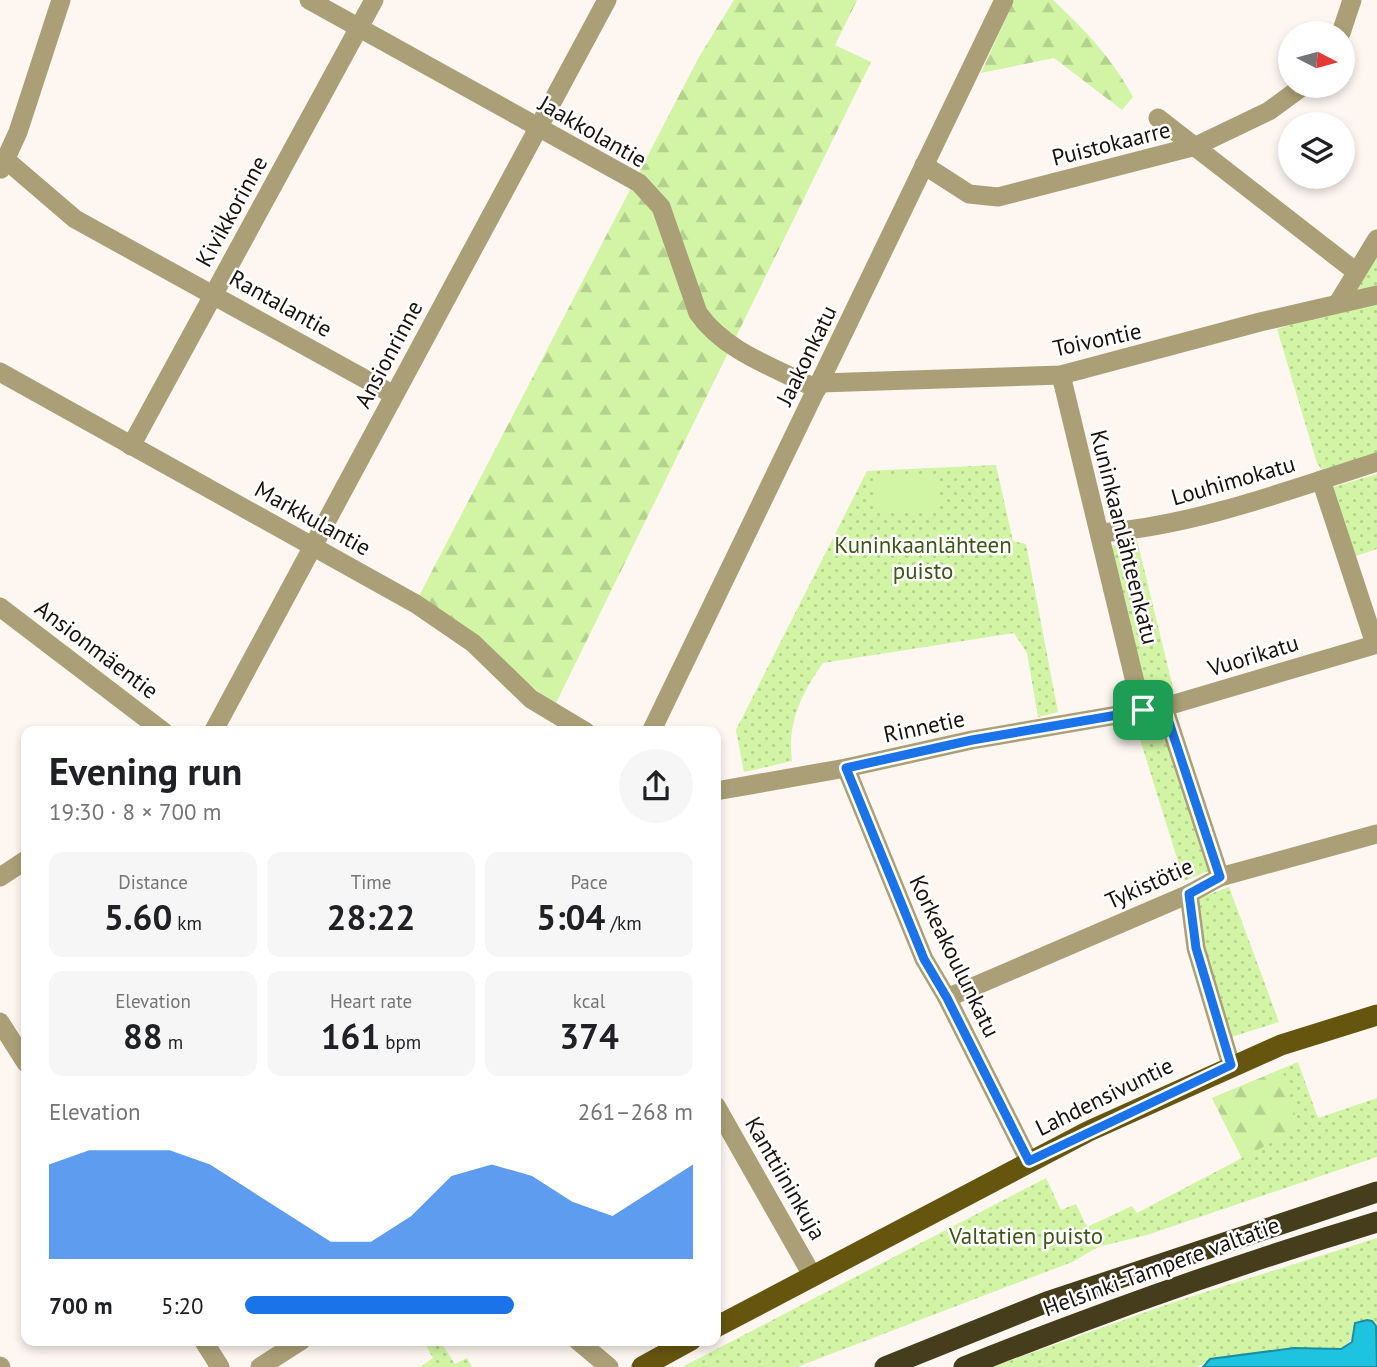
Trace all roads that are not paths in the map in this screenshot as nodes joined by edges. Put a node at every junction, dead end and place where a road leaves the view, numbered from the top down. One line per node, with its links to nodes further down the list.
1 (61, 0): 13 (street)
2 (309, 0): 8 (street, Jaakkolantie)
3 (374, 0): 8 (street, Kivikkorinne)
4 (607, 0): 11 (street, Ansionrinne)
5 (1004, 0): 14 (street, Jaakonkatu)
6 (1352, 0): 7 (street)
7 (1345, 21)
8 (359, 27): 11 (street, Jaakkolantie); 17 (street, Kivikkorinne)
9 (1287, 98): 12 (street, Puistokaarre)
10 (1157, 118): 12 (street)
11 (539, 128): 22 (street, Jaakkolantie); 23 (street, Ansionrinne)
12 (1196, 146): 14 (street, Puistokaarre); 16 (street)
13 (3, 165): 17 (street, Rantalantie)
14 (925, 165): 22 (street, Jaakonkatu)
15 (1377, 239): 16 (street)
16 (1355, 271): 19 (street)
17 (214, 293): 23 (street, Rantalantie); 24 (street, Kivikkorinne)
18 (1377, 295): 19 (street, Toivontie)
19 (1338, 303): 21 (street, Toivontie)
20 (0, 372): 24 (street, Markkulantie)
21 (1061, 375): 22 (street, Toivontie); 27 (street, Kuninkaanlähteenkatu)
22 (818, 386): 36 (street, Jaakonkatu)
23 (394, 395): 28 (street, Ansionrinne)
24 (131, 446): 28 (street, Markkulantie)
25 (1377, 462): 26 (street, Louhimokatu)
26 (1321, 480): 27 (street, Louhimokatu); 30 (street)
27 (1101, 533): 32 (street, Kuninkaanlähteenkatu)
28 (312, 545): 34 (street, Ansionrinne); 35 (street, Markkulantie)
29 (0, 607): 33 (street, Ansionmäentie)
30 (1376, 644): 31 (street, Vuorikatu)
31 (1164, 707): 32 (street, Vuorikatu); 42 (street)
32 (1143, 710): 37 (street, Rinnetie)
33 (156, 726)
34 (216, 726)
35 (577, 726)
36 (654, 726)
37 (846, 768): 38 (street, Rinnetie); 44 (street, Korkeakoulunkatu)
38 (721, 789)
39 (1377, 834): 42 (street, Tykistötie)
40 (21, 863): 41 (street)
41 (0, 877)
42 (1220, 877): 43 (street, Tykistötie)
43 (1189, 894): 44 (street, Tykistötie); 48 (street)
44 (947, 998): 50 (street, Korkeakoulunkatu)
45 (1377, 1015): 48 (main road, Lahdensivuntie)
46 (0, 1022): 47 (street)
47 (21, 1055)
48 (1231, 1065): 50 (main road, Lahdensivuntie)
49 (721, 1115): 53 (street, Kanttiininkuja)
50 (1029, 1161): 53 (main road, Lahdensivuntie)
51 (1377, 1192): 63 (highway, Helsinki-Tampere valtatie)
52 (1377, 1222): 64 (highway, Helsinki-Tampere valtatie)
53 (812, 1275): 54 (main road, Lahdensivuntie)
54 (721, 1324)
55 (207, 1346): 59 (street)
56 (293, 1346): 60 (street)
57 (584, 1346): 61 (street)
58 (680, 1346): 62 (main road)
59 (220, 1367)
60 (260, 1367)
61 (609, 1367)
62 (642, 1367)
63 (885, 1367)
64 (964, 1367)

